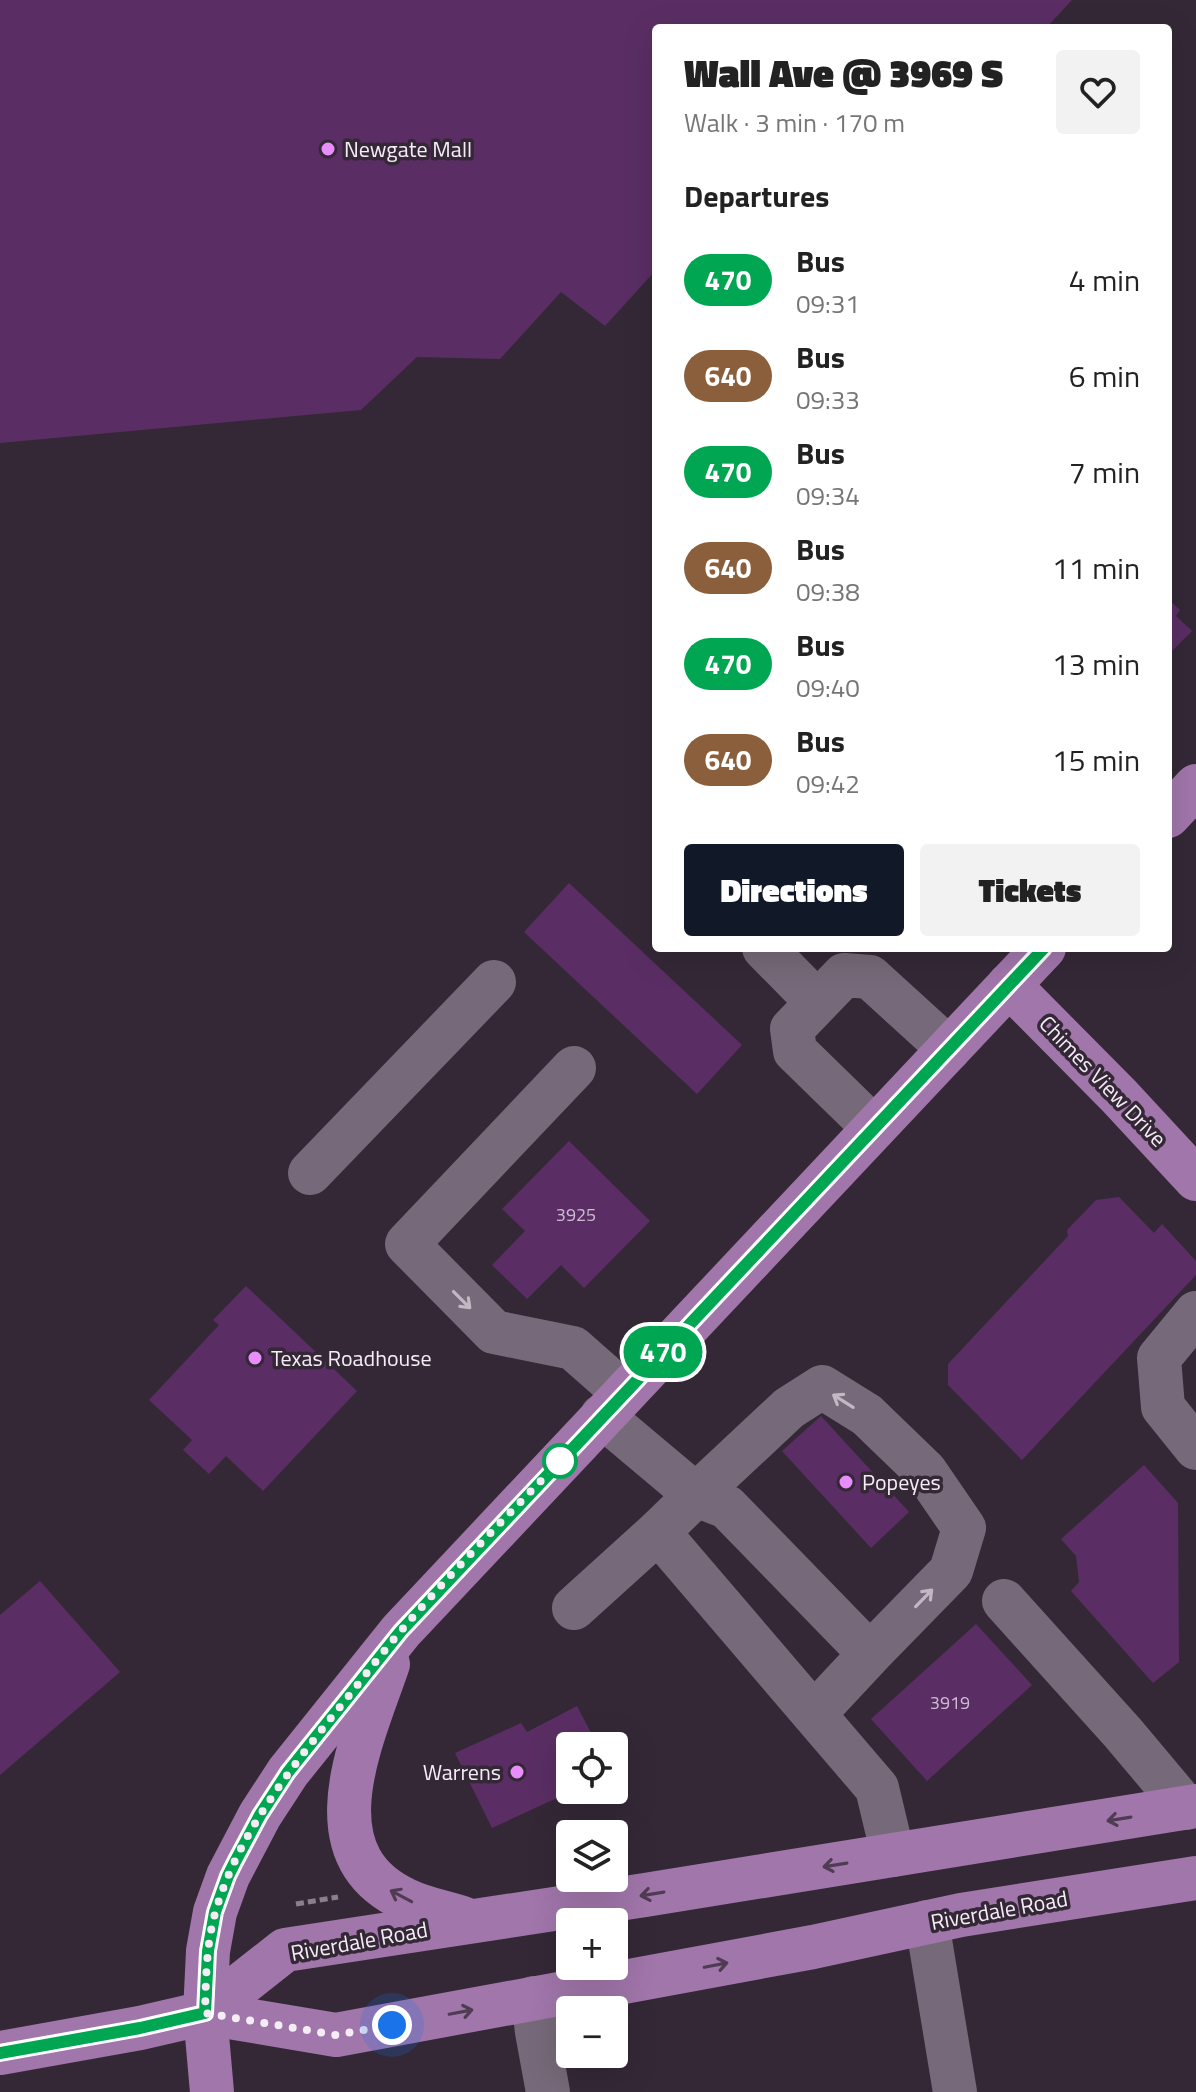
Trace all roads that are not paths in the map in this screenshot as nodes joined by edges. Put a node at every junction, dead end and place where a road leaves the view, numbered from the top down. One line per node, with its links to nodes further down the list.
1 (1196, 786): 2 (main road)
2 (1172, 812)
3 (768, 952): 7 (lane)
4 (1040, 952): 6 (main road)
5 (494, 982): 11 (lane)
6 (1009, 985): 8 (main road); 12 (main road, Chimes View Drive)
7 (817, 1002): 8 (lane); 10 (lane)
8 (949, 1049): 10 (main road)
9 (574, 1068): 14 (lane, one-way to 14)
10 (874, 1128): 14 (main road)
11 (310, 1173)
12 (1196, 1179)
13 (1196, 1313): 15 (lane)
14 (613, 1405): 16 (lane); 20 (main road)
15 (1196, 1448)
16 (696, 1495): 17 (lane); 21 (lane); 21 (lane, one-way to 16)
17 (658, 1532): 19 (lane); 22 (lane)
18 (1004, 1601): 23 (lane)
19 (574, 1608)
20 (399, 1633): 26 (main road, one-way to 20); 29 (main road)
21 (870, 1654): 22 (lane)
22 (814, 1714): 24 (lane)
23 (1191, 1807): 24 (main road, Riverdale Road, one-way to 24)
24 (893, 1855): 26 (main road, Riverdale Road, one-way to 26)
25 (1196, 1878): 27 (main road, Riverdale Road)
26 (474, 1922): 29 (main road, Riverdale Road)
27 (927, 1922): 28 (main road, Riverdale Road, one-way to 27); 33 (lane)
28 (533, 1998): 29 (main road, Riverdale Road, one-way to 28); 32 (lane)
29 (205, 2013): 30 (main road); 31 (main road)
30 (0, 2053)
31 (212, 2092)
32 (548, 2092)
33 (955, 2092)

